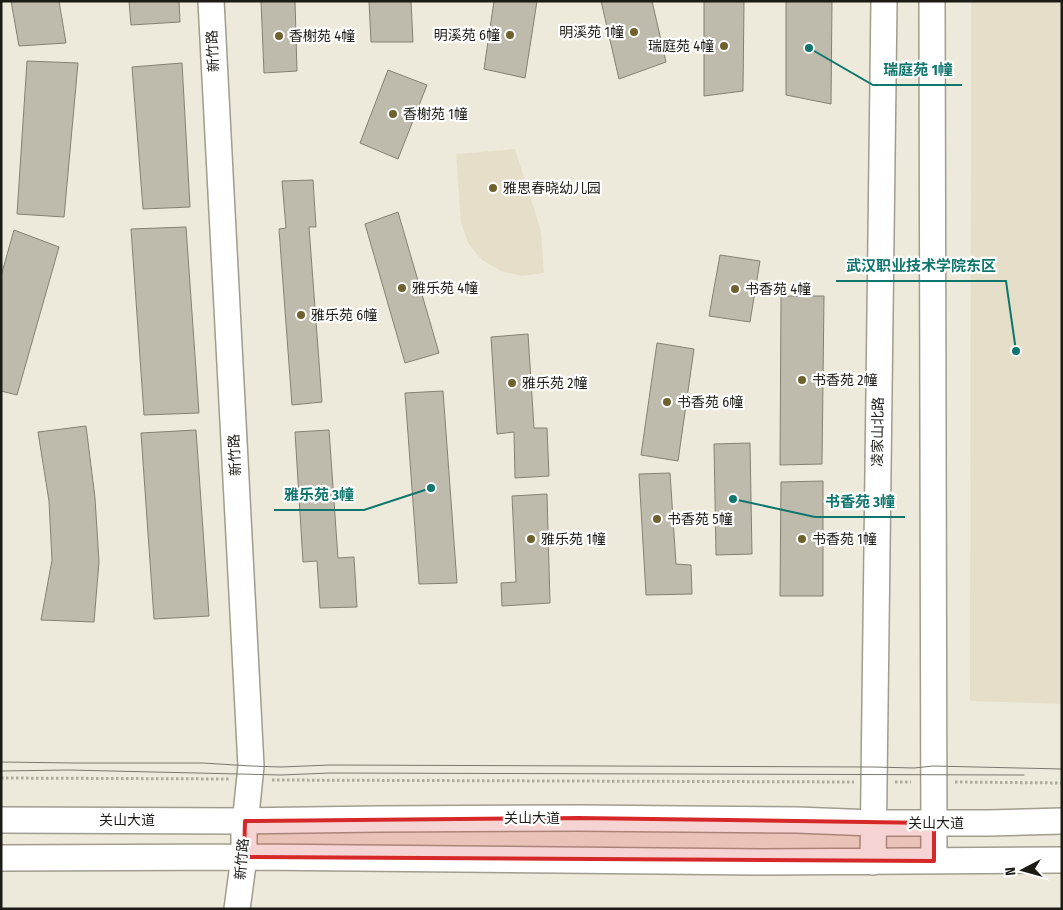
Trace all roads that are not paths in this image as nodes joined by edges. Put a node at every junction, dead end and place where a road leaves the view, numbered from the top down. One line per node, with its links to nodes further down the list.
1 (211, 1): 5 (main road, 新竹路)
2 (884, 1): 7 (main road, 凌家山北路)
3 (932, 1): 8 (main road)
4 (1, 820): 5 (main road, 关山大道)
5 (246, 821): 7 (main road, 关山大道); 9 (main road, 新竹路)
6 (1062, 822): 8 (main road, 关山大道)
7 (873, 823): 8 (main road, 关山大道); 13 (main road, 凌家山北路)
8 (934, 823): 12 (main road)
9 (244, 857): 10 (main road); 13 (main road); 14 (main road, 新竹路)
10 (1, 858)
11 (1062, 860): 12 (main road)
12 (934, 861): 13 (main road)
13 (873, 862)
14 (237, 909)

